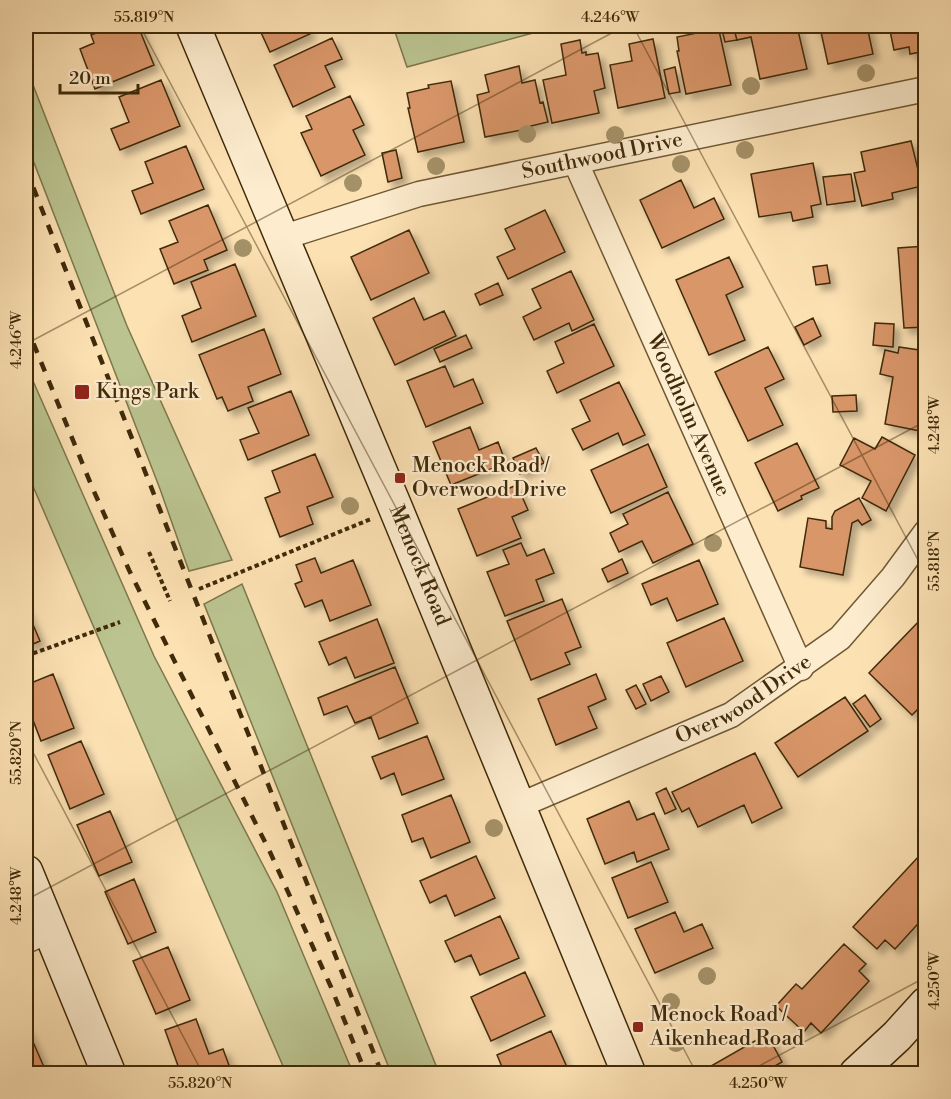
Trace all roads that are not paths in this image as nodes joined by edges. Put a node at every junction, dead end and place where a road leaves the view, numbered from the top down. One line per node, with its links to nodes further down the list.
1 (192, 26): 4 (street, Menock Road)
2 (926, 89): 3 (street, Southwood Drive)
3 (576, 163): 4 (street, Southwood Drive); 6 (street, Woodholm Avenue)
4 (281, 238): 7 (street, Menock Road)
5 (926, 532): 6 (street, Overwood Drive)
6 (801, 668): 7 (street, Overwood Drive)
7 (518, 806): 12 (street, Menock Road)
8 (26, 872): 9 (street)
9 (38, 936): 11 (street)
10 (926, 1004): 13 (street)
11 (109, 1074)
12 (629, 1074)
13 (856, 1074)

